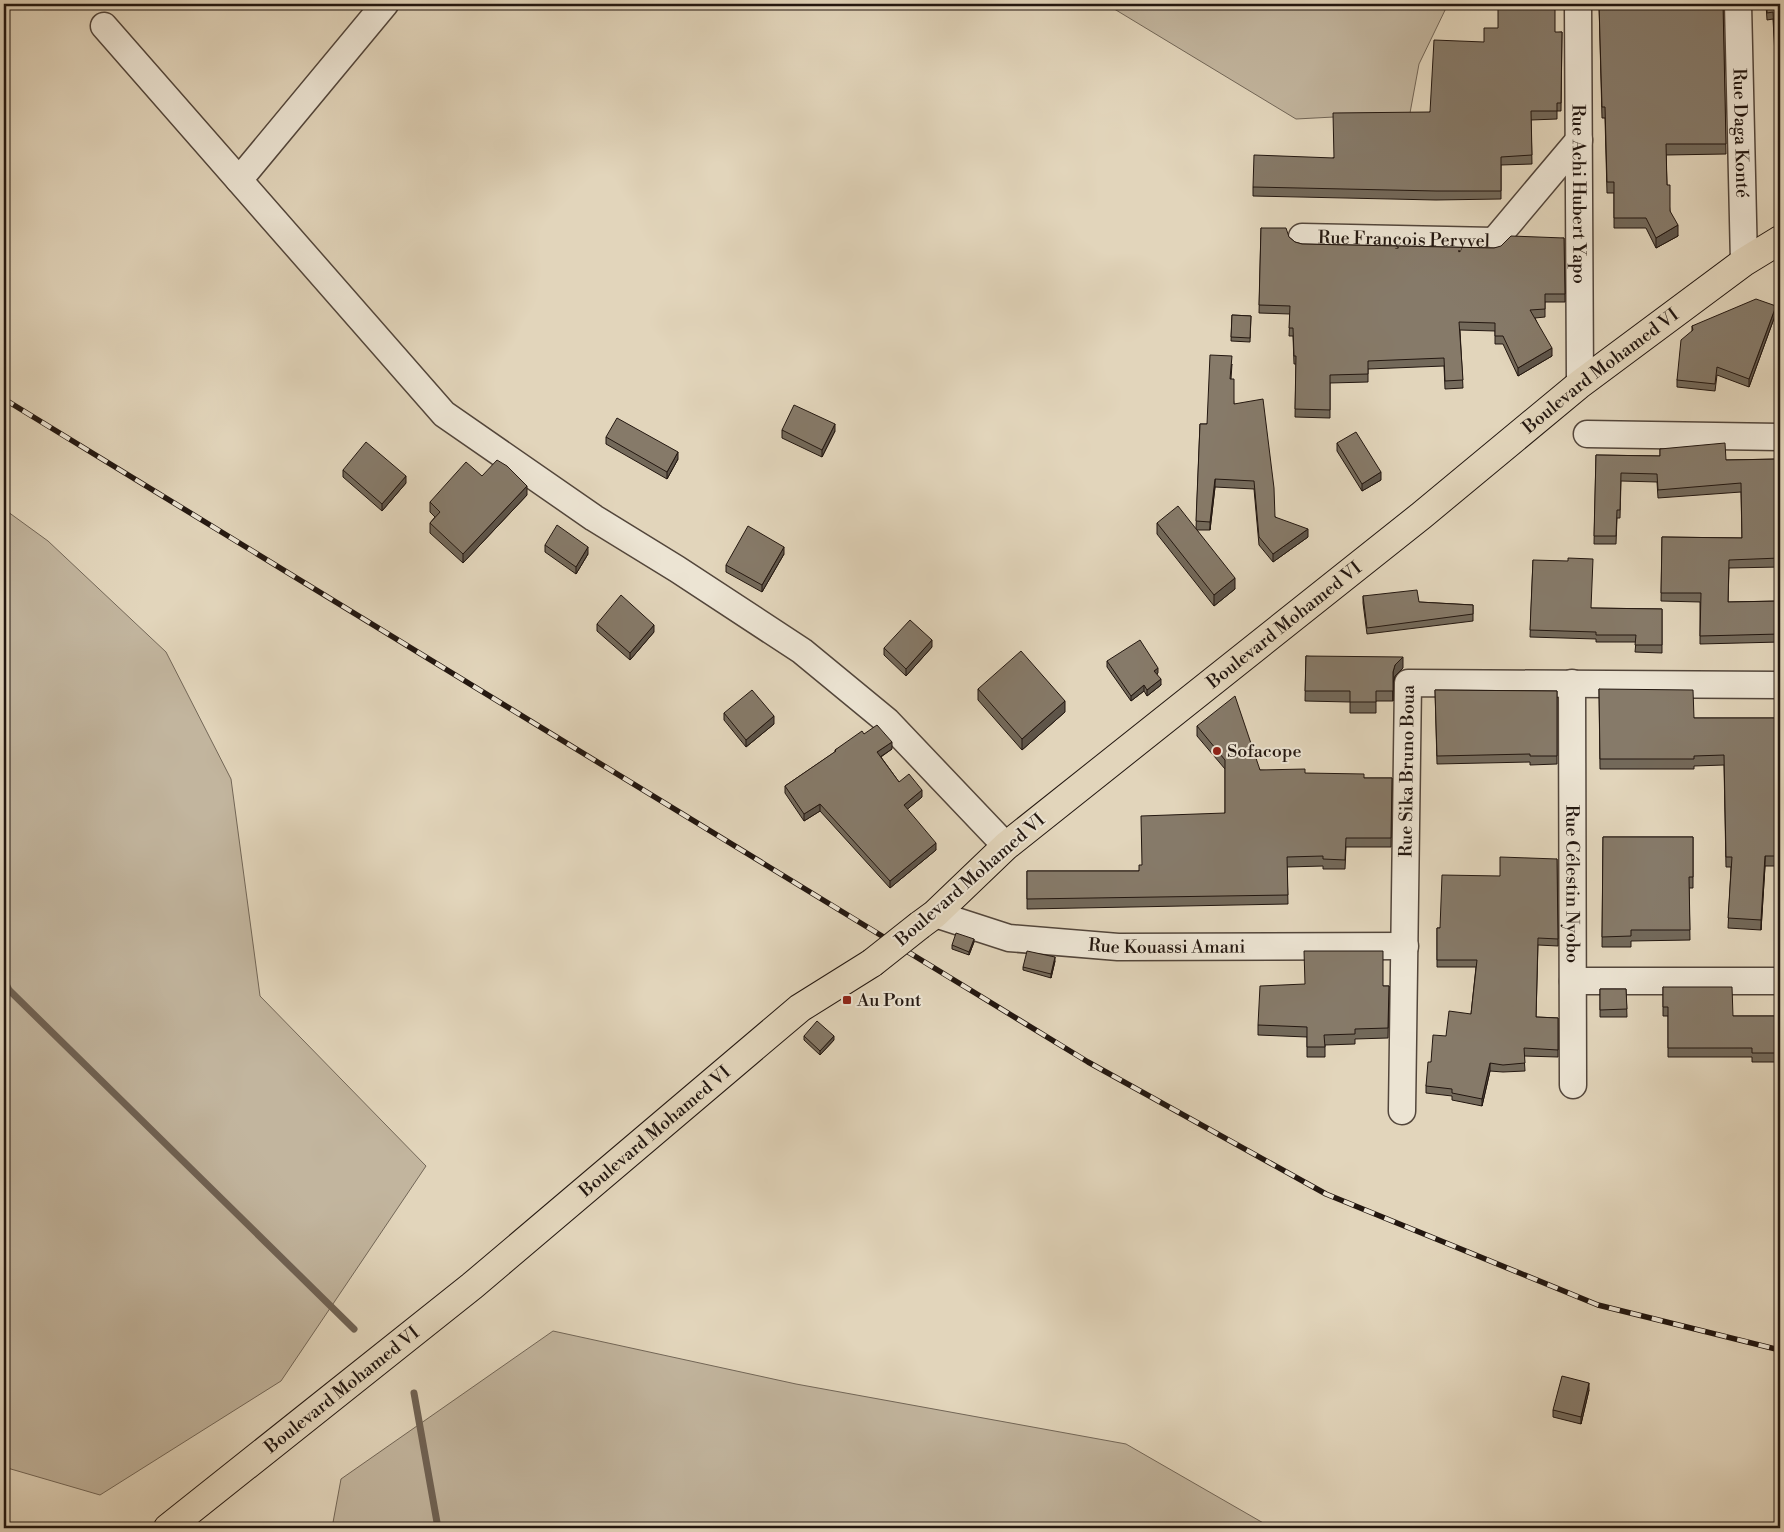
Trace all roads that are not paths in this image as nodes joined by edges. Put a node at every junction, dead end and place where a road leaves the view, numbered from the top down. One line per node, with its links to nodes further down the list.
1 (384, 4): 6 (street)
2 (1578, 4): 5 (street, Rue Achi Hubert Yapo)
3 (1738, 4): 9 (street, Rue Daga Konté)
4 (104, 26): 6 (street)
5 (1579, 140): 7 (street, Rue François Peryvel); 10 (street, Rue Achi Hubert Yapo)
6 (239, 180): 15 (street)
7 (1302, 237)
8 (1780, 240): 9 (main road, Boulevard Mohamed VI)
9 (1744, 262): 10 (main road, Boulevard Mohamed VI)
10 (1580, 384): 15 (main road, Boulevard Mohamed VI)
11 (1587, 434): 12 (street)
12 (1780, 437)
13 (1572, 683): 14 (street, Rue Sika Bruno Boua); 17 (street, Rue Sika Bruno Boua); 18 (street, Rue Célestin Nyobo)
14 (1780, 685)
15 (1006, 846): 16 (main road, Boulevard Mohamed VI)
16 (927, 920): 17 (street, Rue Kouassi Amani); 22 (main road, Boulevard Mohamed VI, bridge)
17 (1405, 946): 21 (street, Rue Sika Bruno Boua)
18 (1573, 981): 19 (street); 20 (street, Rue Célestin Nyobo)
19 (1780, 981)
20 (1573, 1085)
21 (1402, 1111)
22 (168, 1528)

